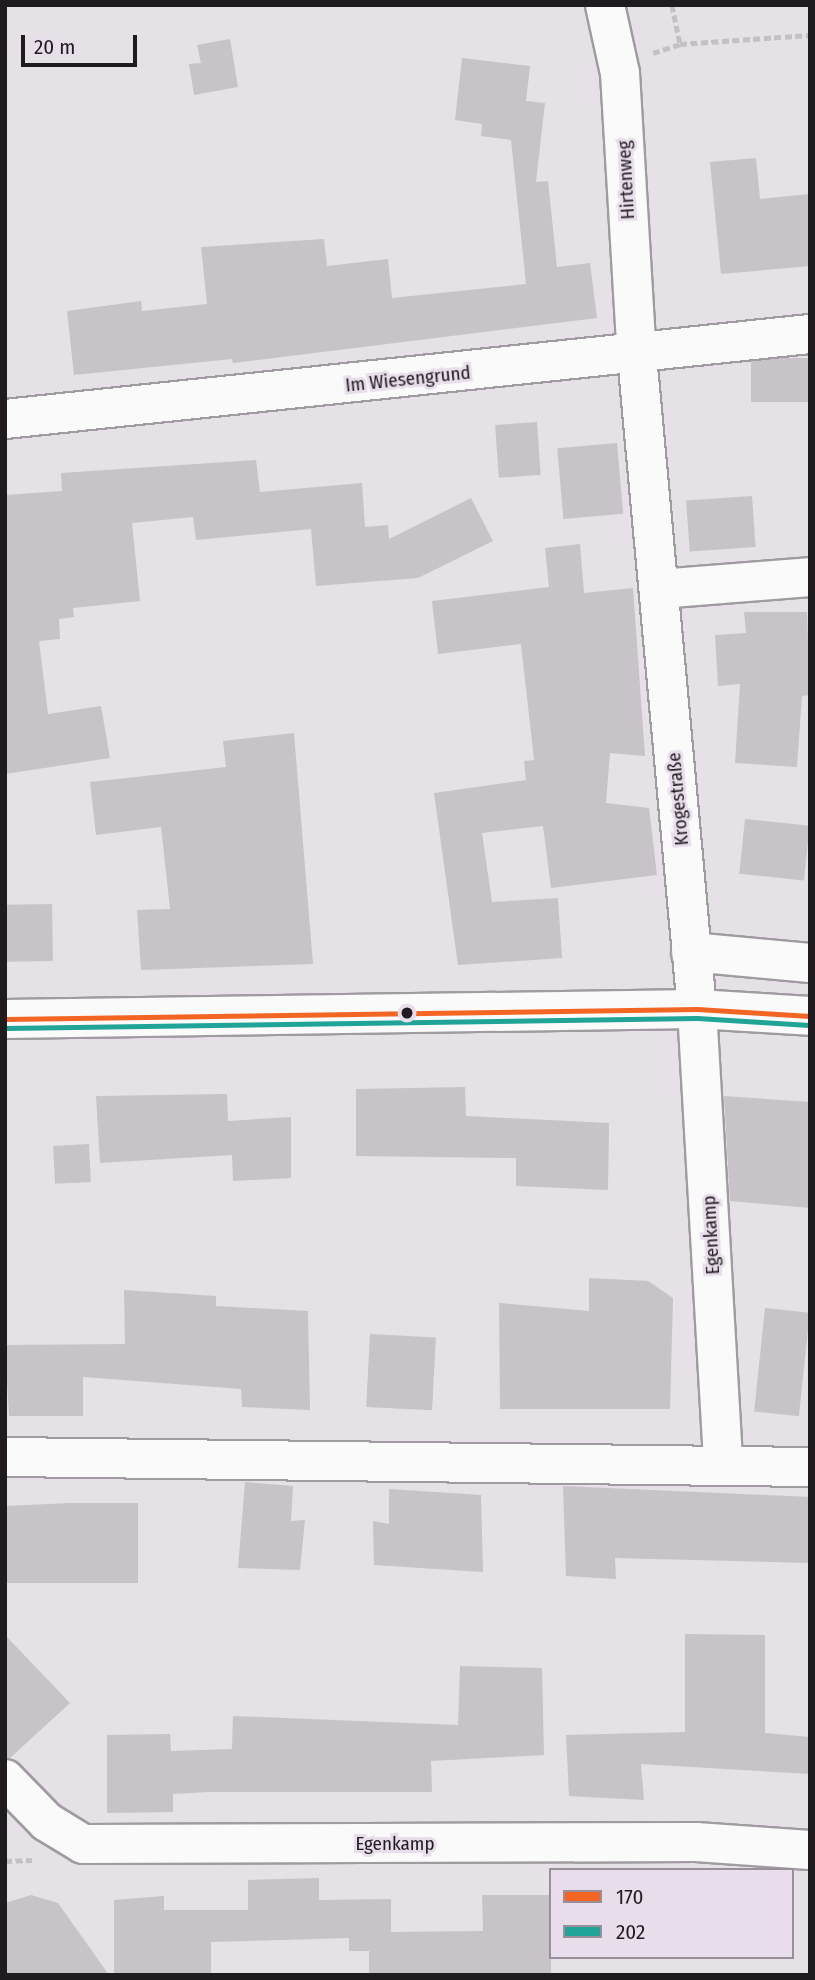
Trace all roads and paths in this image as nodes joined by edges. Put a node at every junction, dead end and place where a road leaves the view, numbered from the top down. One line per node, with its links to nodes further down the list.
1 (605, 5): 5 (street, Hirtenweg)
2 (672, 5): 4 (path)
3 (810, 35): 4 (path)
4 (680, 44): 5 (path)
5 (620, 73): 7 (street, Hirtenweg)
6 (810, 334): 7 (street, Im Wiesengrund)
7 (637, 356): 8 (street, Im Wiesengrund); 10 (street, Krogestraße)
8 (5, 419)
9 (810, 577): 10 (street)
10 (659, 589): 11 (street, Krogestraße)
11 (691, 952): 12 (street); 13 (street, Krogestraße)
12 (810, 963)
13 (697, 1009): 14 (street); 15 (street); 17 (street, Egenkamp)
14 (810, 1016)
15 (5, 1019)
16 (5, 1457): 17 (street)
17 (723, 1462): 18 (street)
18 (810, 1467)
19 (5, 1779): 20 (street, Egenkamp)
20 (810, 1850)

